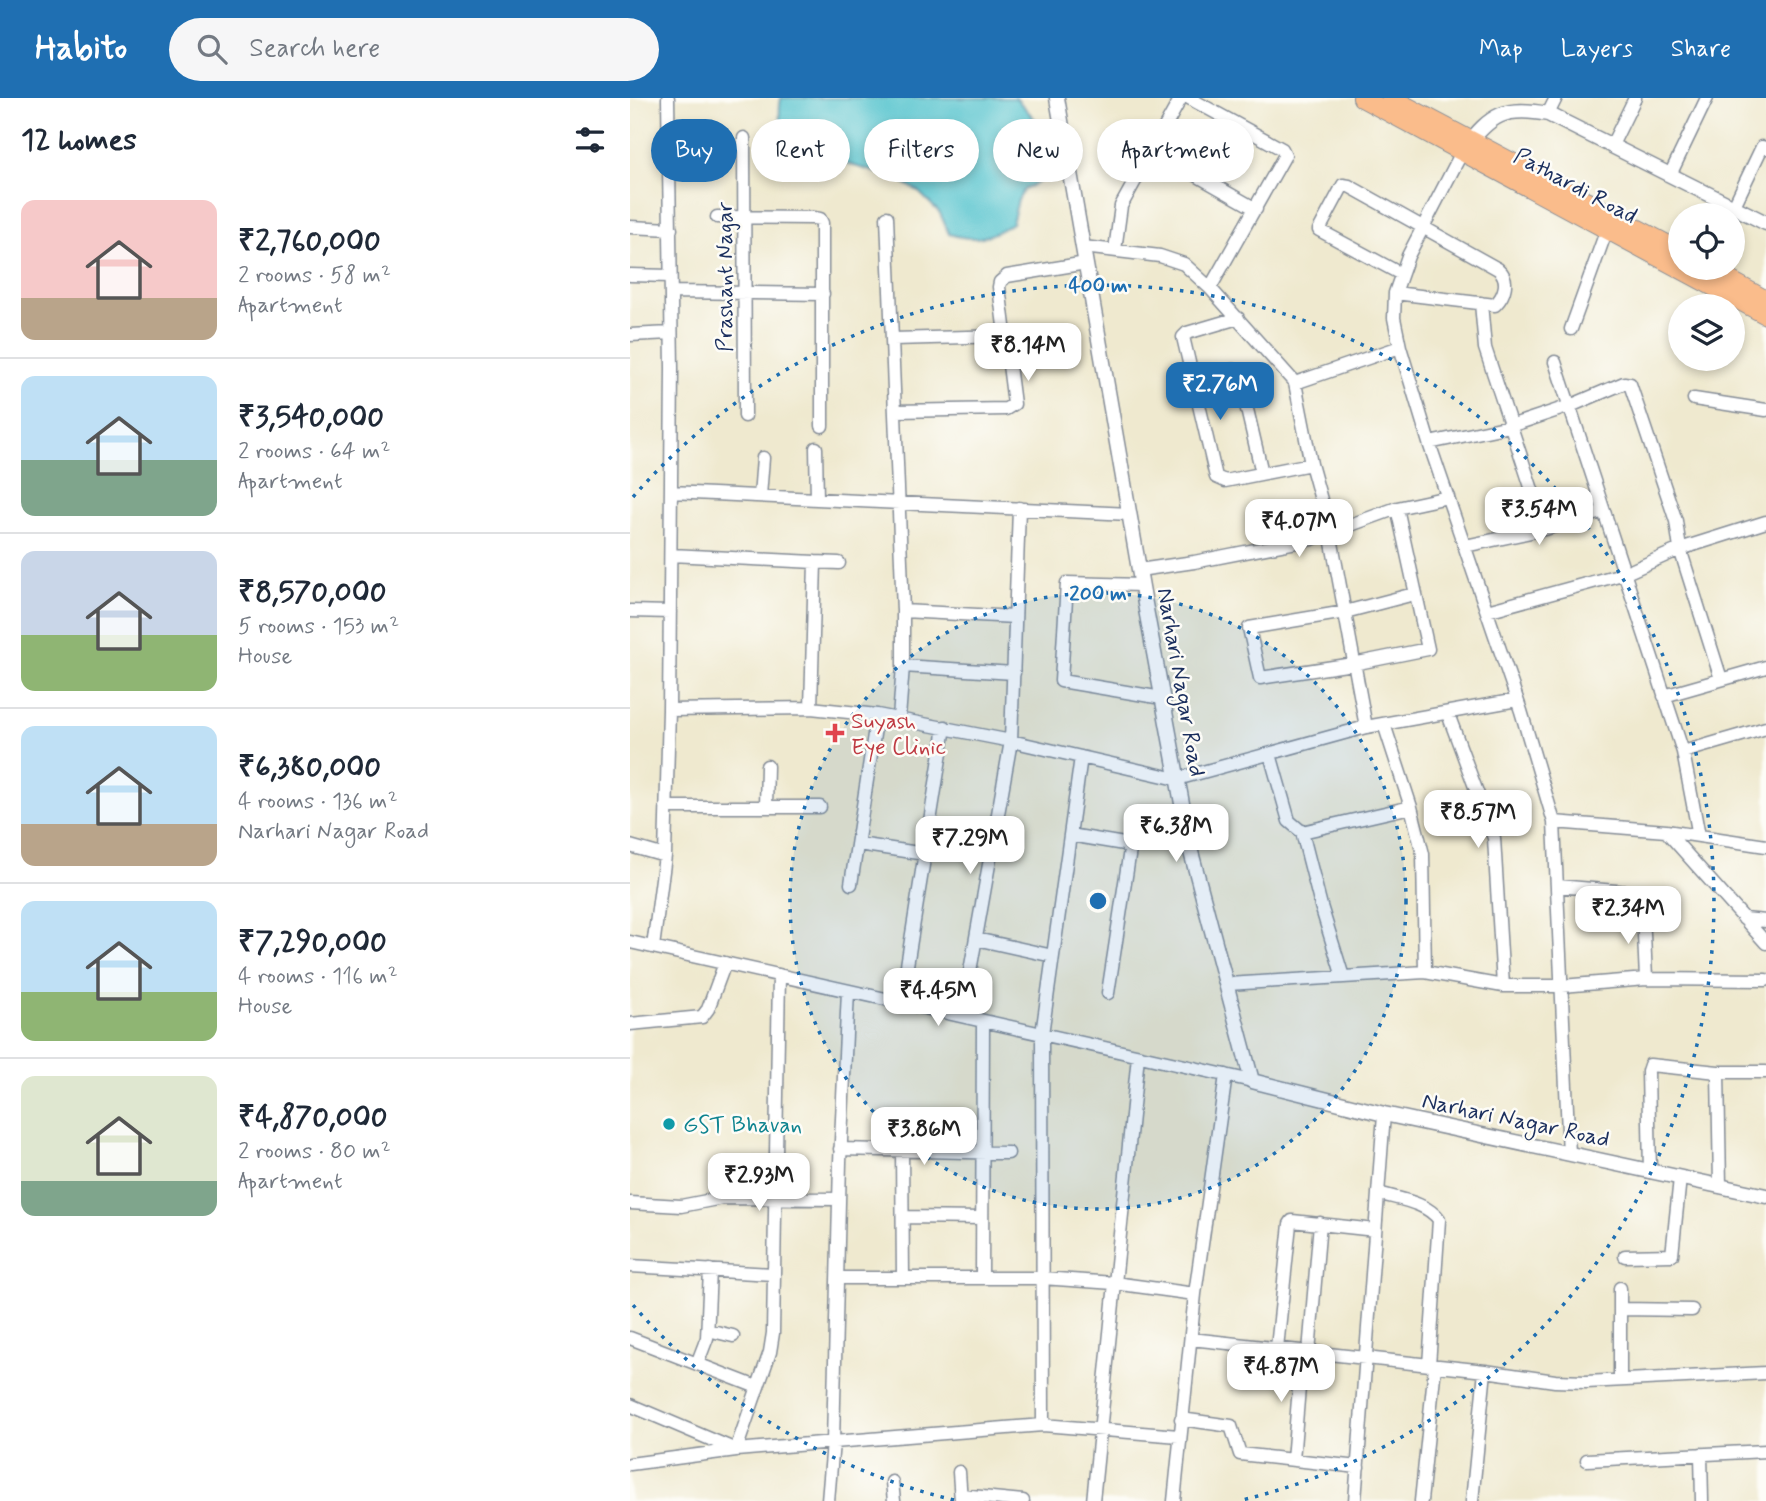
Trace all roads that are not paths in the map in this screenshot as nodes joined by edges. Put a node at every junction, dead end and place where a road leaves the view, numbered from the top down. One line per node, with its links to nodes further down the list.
1 (668, 98): 29 (street)
2 (1057, 98): 32 (street, Narhari Nagar Road)
3 (1181, 98): 11 (street)
4 (1189, 98): 21 (street)
5 (1362, 98): 15 (main road, Pathardi Road)
6 (1391, 98): 15 (main road)
7 (1556, 98): 10 (street)
8 (1635, 98): 14 (street)
9 (1707, 98): 16 (street)
10 (1548, 114): 14 (street); 15 (street)
11 (1169, 119)
12 (744, 138): 24 (street, Prashant Nagar)
13 (1765, 144): 20 (street)
14 (1612, 145): 16 (street)
15 (1467, 146): 27 (street); 30 (main road, Pathardi Road); 31 (main road)
16 (1670, 175): 19 (street)
17 (1134, 182): 33 (street)
18 (1208, 182): 21 (street)
19 (1723, 203)
20 (1736, 203)
21 (1256, 209): 39 (street)
22 (1745, 213): 26 (street)
23 (717, 217): 24 (street)
24 (745, 217): 41 (street, Prashant Nagar); 43 (street)
25 (887, 217): 52 (street)
26 (1766, 223)
27 (1422, 226): 35 (street); 35 (street); 45 (street)
28 (630, 227): 29 (street)
29 (671, 229): 37 (street)
30 (1607, 229): 46 (main road, Pathardi Road); 48 (street)
31 (1668, 245)
32 (1083, 247): 33 (street); 34 (street, Narhari Nagar Road)
33 (1115, 250): 39 (street)
34 (1086, 263): 51 (street); 77 (street, Narhari Nagar Road)
35 (1401, 274): 42 (street)
36 (630, 275): 37 (street)
37 (670, 276): 40 (street)
38 (1730, 280): 44 (main road)
39 (1210, 288): 47 (street)
40 (671, 292): 41 (street); 49 (street)
41 (745, 293): 43 (street); 61 (street, Prashant Nagar)
42 (1395, 293): 45 (street); 53 (street)
43 (823, 294): 62 (street)
44 (1766, 300)
45 (1481, 303): 63 (street)
46 (1766, 315)
47 (1238, 318): 55 (street); 56 (street)
48 (1571, 329)
49 (671, 333): 50 (street); 69 (street)
50 (630, 335)
51 (1005, 336): 52 (street); 60 (street)
52 (893, 339): 60 (street)
53 (1400, 347): 56 (street); 64 (street)
54 (1555, 362): 58 (street)
55 (1193, 380): 68 (street); 68 (street)
56 (1295, 383): 67 (street)
57 (1694, 399): 59 (street)
58 (1570, 406): 63 (street); 76 (street); 82 (street)
59 (1766, 410)
60 (896, 411): 73 (street)
61 (745, 416)
62 (822, 426)
63 (1510, 426): 64 (street); 79 (street)
64 (1429, 443): 71 (street)
65 (816, 449): 72 (street)
66 (762, 458): 70 (street)
67 (1311, 464): 68 (street); 80 (street)
68 (1262, 474)
69 (671, 492): 70 (street); 83 (street)
70 (760, 496): 72 (street)
71 (1448, 497): 75 (street); 81 (street)
72 (817, 499): 73 (street)
73 (900, 503): 74 (street); 91 (street)
74 (1019, 508): 77 (street); 95 (street)
75 (1397, 509): 80 (street); 89 (street)
76 (1604, 512): 79 (street); 87 (street)
77 (1129, 514): 86 (street, Narhari Nagar Road)
78 (1766, 522): 82 (street)
79 (1545, 529): 81 (street)
80 (1330, 531): 86 (street); 94 (street)
81 (1465, 546): 92 (street)
82 (1680, 549): 87 (street); 100 (street)
83 (671, 555): 84 (street); 93 (street)
84 (815, 562): 85 (street); 104 (street)
85 (839, 564)
86 (1139, 570): 88 (street, Narhari Nagar Road)
87 (1626, 573): 92 (street); 101 (street)
88 (1141, 585): 102 (street, Narhari Nagar Road); 102 (street)
89 (1414, 594): 94 (street); 96 (street)
90 (630, 611): 93 (street)
91 (903, 611): 95 (street); 97 (street)
92 (1487, 611): 103 (street)
93 (670, 612): 105 (street)
94 (1345, 612): 96 (street); 96 (street)
95 (1016, 617): 99 (street)
96 (1353, 664): 111 (street)
97 (903, 666): 99 (street); 108 (street)
98 (1766, 667): 100 (street)
99 (1014, 673): 113 (street)
100 (1721, 679): 101 (street)
101 (1664, 696): 114 (street)
102 (1162, 698): 118 (street, Narhari Nagar Road)
103 (1517, 700): 106 (street); 123 (street)
104 (811, 708): 105 (street); 107 (street)
105 (670, 710): 119 (street)
106 (1448, 714): 109 (street); 151 (street)
107 (877, 715): 108 (street); 128 (street)
108 (899, 718): 110 (street)
109 (1384, 724): 111 (street); 122 (street)
110 (945, 727): 113 (street); 131 (street)
111 (1367, 727): 115 (street)
112 (1766, 727): 114 (street)
113 (1011, 741): 116 (street); 139 (street)
114 (1683, 752): 127 (street)
115 (1270, 754): 118 (street); 125 (street)
116 (1081, 757): 118 (street); 126 (street)
117 (767, 766): 120 (street)
118 (1177, 779): 150 (street, Narhari Nagar Road)
119 (666, 807): 120 (street); 132 (street)
120 (766, 807): 121 (street)
121 (820, 807)
122 (1411, 807): 125 (street); 145 (street)
123 (1554, 822): 124 (street); 134 (street)
124 (1666, 831): 127 (street); 137 (street)
125 (1302, 832): 147 (street)
126 (1070, 835): 143 (street); 154 (street)
127 (1699, 836): 130 (street)
128 (858, 844): 131 (street); 133 (street)
129 (630, 846): 132 (street)
130 (1766, 846)
131 (925, 854): 155 (street)
132 (665, 856): 142 (street)
133 (851, 884)
134 (1557, 886): 135 (street); 152 (street)
135 (1663, 895)
136 (1643, 912): 148 (street)
137 (1744, 919): 138 (street); 141 (street)
138 (1766, 921)
139 (976, 939): 143 (street); 156 (street)
140 (630, 942): 142 (street)
141 (1766, 943)
142 (653, 947): 144 (street)
143 (1053, 956): 159 (street)
144 (724, 963): 146 (street); 158 (street)
145 (1425, 972): 147 (street); 151 (street)
146 (779, 975): 153 (street); 176 (street)
147 (1343, 977): 150 (street)
148 (1646, 979): 149 (street); 152 (street)
149 (1766, 980)
150 (1228, 985): 164 (street, Narhari Nagar Road)
151 (1503, 986): 152 (street)
152 (1562, 986): 170 (street)
153 (848, 991): 155 (street); 166 (street)
154 (1108, 993)
155 (901, 1003): 156 (street)
156 (962, 1016): 157 (street)
157 (983, 1021): 159 (street); 168 (street)
158 (630, 1024)
159 (1042, 1034): 160 (street); 190 (street)
160 (1138, 1056): 163 (street); 191 (street)
161 (1718, 1072): 162 (street); 171 (street); 173 (street)
162 (1766, 1072)
163 (1226, 1075): 164 (street); 193 (street)
164 (1252, 1081): 165 (street, Narhari Nagar Road)
165 (1384, 1114): 170 (street, Narhari Nagar Road); 174 (street)
166 (841, 1149): 167 (street); 177 (street)
167 (902, 1150): 168 (street); 179 (street)
168 (982, 1152): 169 (street); 180 (street)
169 (1008, 1153)
170 (1569, 1154): 171 (street, Narhari Nagar Road)
171 (1650, 1171): 172 (street, Narhari Nagar Road)
172 (1680, 1178): 173 (street, Narhari Nagar Road); 183 (street)
173 (1720, 1186): 175 (street, Narhari Nagar Road)
174 (1378, 1194): 182 (street); 204 (street)
175 (1766, 1196)
176 (776, 1198): 177 (street); 178 (street); 186 (street)
177 (839, 1199): 187 (street)
178 (630, 1203)
179 (903, 1217): 180 (street); 188 (street)
180 (982, 1218): 189 (street)
181 (1320, 1223): 182 (street); 200 (street); 201 (street)
182 (1375, 1230): 202 (street)
183 (1625, 1256)
184 (630, 1266): 185 (street)
185 (710, 1270): 186 (street); 196 (street)
186 (774, 1274): 208 (street)
187 (837, 1278): 188 (street); 214 (street)
188 (903, 1278): 189 (street)
189 (982, 1278): 190 (street)
190 (1042, 1278): 191 (street); 211 (street)
191 (1114, 1283): 193 (street); 212 (street)
192 (1620, 1288): 194 (street)
193 (1195, 1294): 199 (street)
194 (1620, 1309): 195 (street); 207 (street)
195 (1692, 1310)
196 (708, 1330): 197 (street); 203 (street)
197 (733, 1336)
198 (630, 1339): 203 (street)
199 (1191, 1339): 200 (street); 210 (street)
200 (1277, 1348): 201 (street)
201 (1306, 1351): 202 (street); 218 (street)
202 (1366, 1358): 204 (street); 221 (street)
203 (697, 1364): 208 (street)
204 (1432, 1366): 205 (street); 231 (street)
205 (1485, 1371): 207 (street); 232 (street)
206 (1766, 1373): 207 (street)
207 (1619, 1380)
208 (757, 1387): 215 (street)
209 (630, 1405): 215 (street)
210 (1181, 1419): 213 (street); 218 (street)
211 (1043, 1425): 212 (street); 214 (street)
212 (1099, 1429): 213 (street); 228 (street)
213 (1179, 1436): 229 (street)
214 (833, 1442): 215 (street); 225 (street)
215 (736, 1450): 220 (street)
216 (1766, 1451): 217 (street)
217 (1701, 1454): 219 (street); 233 (street)
218 (1293, 1460): 221 (street)
219 (1587, 1460)
220 (630, 1464)
221 (1358, 1467): 230 (street)
222 (959, 1472): 224 (street)
223 (892, 1482): 226 (street)
224 (961, 1498): 227 (street)
225 (828, 1501)
226 (894, 1501)
227 (1023, 1501)
228 (1093, 1501)
229 (1174, 1501)
230 (1355, 1501)
231 (1421, 1501)
232 (1472, 1501)
233 (1702, 1501)

